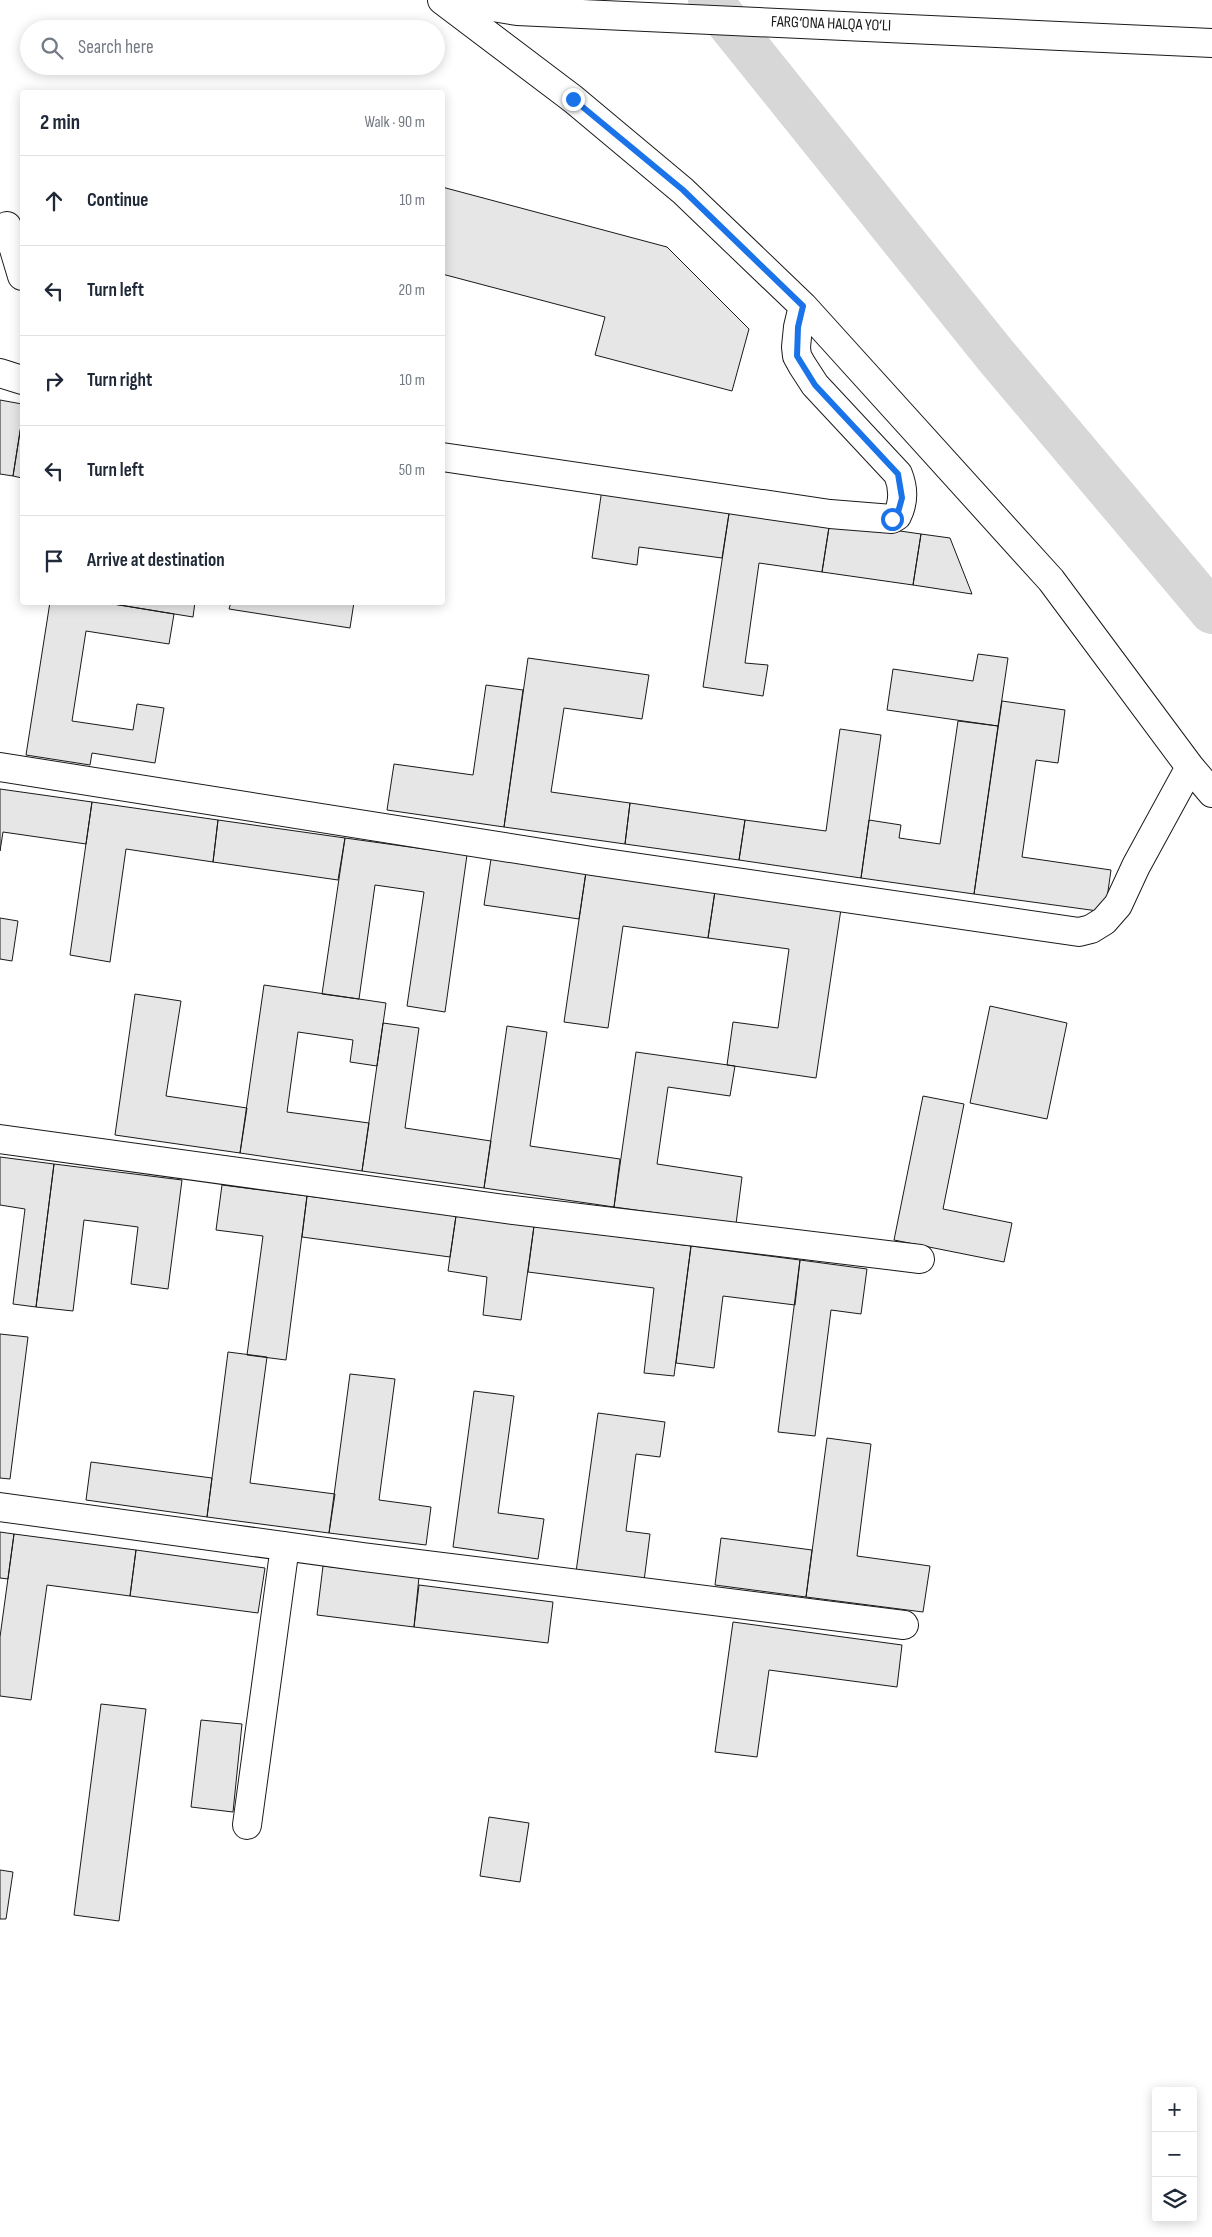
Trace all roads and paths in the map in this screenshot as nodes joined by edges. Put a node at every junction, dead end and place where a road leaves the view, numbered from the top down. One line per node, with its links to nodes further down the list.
1 (442, 0): 6 (main road)
2 (450, 0): 3 (main road, FARG‘ONA HALQA YO‘LI)
3 (1212, 43)
4 (2, 223): 5 (main road)
5 (20, 271)
6 (803, 306): 9 (main road); 11 (main road)
7 (0, 373): 8 (main road)
8 (20, 379)
9 (445, 457)
10 (0, 767): 11 (main road)
11 (1190, 767): 12 (main road)
12 (1212, 793)
13 (0, 1139): 14 (main road)
14 (920, 1259)
15 (0, 1506): 16 (main road)
16 (285, 1546): 17 (main road); 18 (main road)
17 (904, 1624)
18 (247, 1825)

